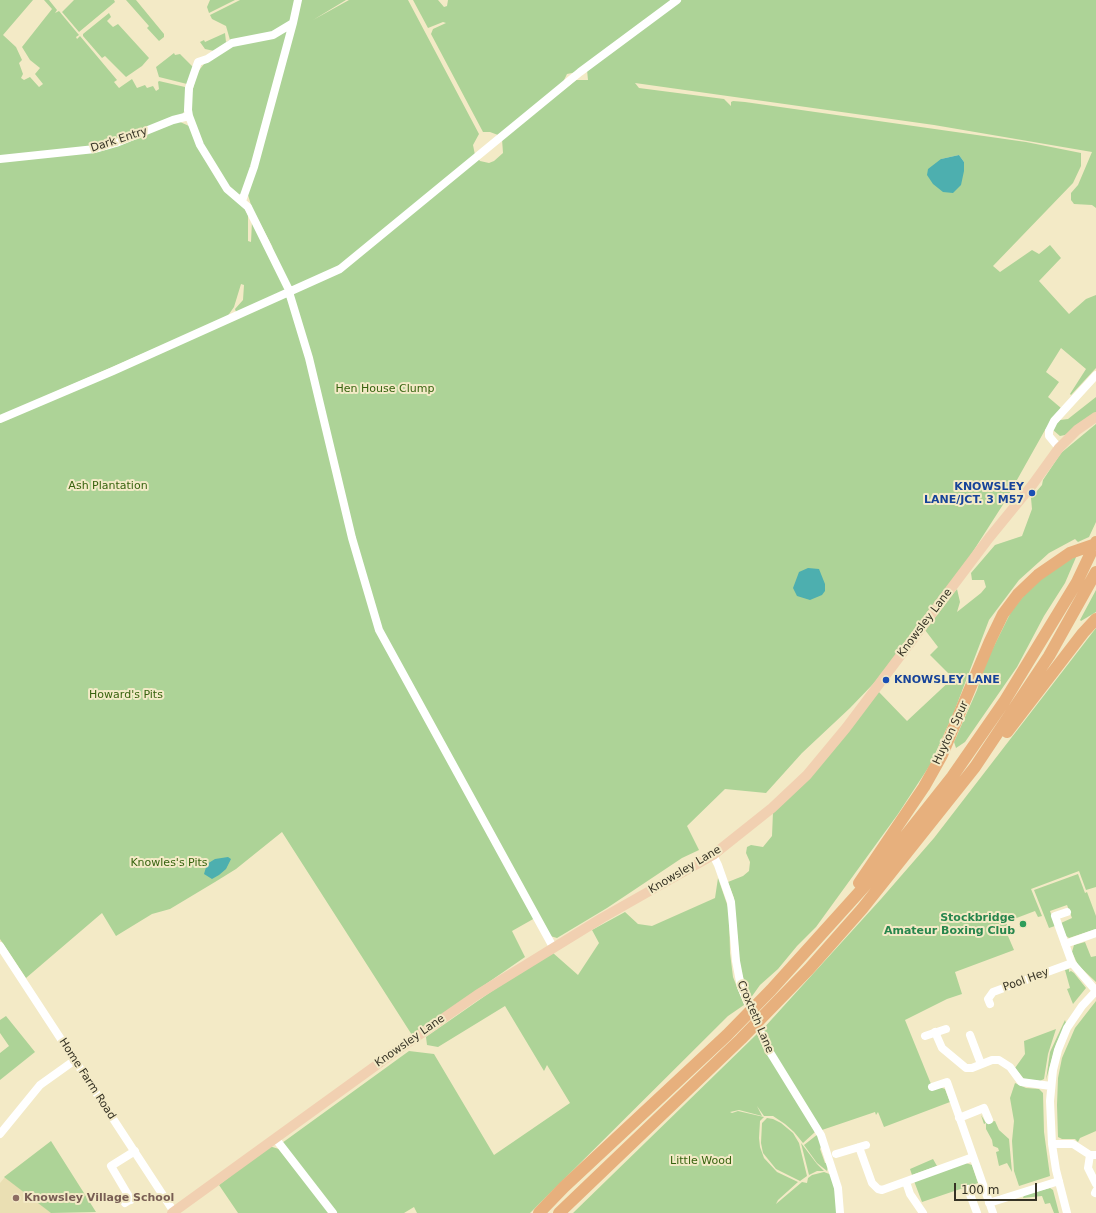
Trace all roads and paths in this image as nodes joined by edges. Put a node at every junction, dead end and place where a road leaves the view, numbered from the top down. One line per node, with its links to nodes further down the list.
1 (298, 0): 3 (street)
2 (677, 0): 7 (street)
3 (293, 23): 4 (street); 6 (street)
4 (189, 116): 5 (street, Dark Entry); 6 (street)
5 (0, 159)
6 (242, 201): 7 (street)
7 (289, 292): 10 (street); 22 (street)
8 (1096, 375): 11 (street)
9 (1096, 417): 11 (main road, Knowsley Lane)
10 (0, 419)
11 (1058, 448): 16 (main road, Knowsley Lane)
12 (1096, 543): 19 (highway); 19 (highway, Huyton Spur)
13 (1096, 572): 15 (highway)
14 (1096, 620): 15 (highway)
15 (975, 767): 52 (highway)
16 (713, 855): 22 (main road, Knowsley Lane); 53 (street, Croxteth Lane)
17 (1067, 912): 20 (street)
18 (1096, 933): 20 (street)
19 (816, 942): 51 (highway)
20 (1065, 944): 23 (street)
21 (0, 946): 30 (street, Home Farm Road)
22 (553, 947): 37 (main road, Knowsley Lane)
23 (1072, 963): 24 (street); 25 (street, Pool Hey)
24 (1096, 991): 32 (street)
25 (990, 1004)
26 (946, 1029): 27 (street)
27 (935, 1032): 28 (street); 31 (street)
28 (925, 1036)
29 (969, 1040): 31 (street)
30 (75, 1060): 36 (street); 39 (street, Home Farm Road)
31 (981, 1064): 32 (street)
32 (1051, 1086): 38 (street)
33 (932, 1087): 34 (street)
34 (959, 1118): 35 (street); 42 (street)
35 (989, 1120)
36 (0, 1134)
37 (275, 1138): 49 (main road, Knowsley Lane); 50 (street)
38 (1052, 1144): 41 (street); 43 (street)
39 (135, 1151): 47 (street); 49 (street, Home Farm Road)
40 (836, 1154): 44 (street)
41 (1093, 1155): 45 (street)
42 (973, 1157): 44 (street); 48 (street)
43 (1059, 1181): 48 (street); 57 (street)
44 (906, 1182): 54 (street)
45 (1096, 1184)
46 (968, 1189): 55 (street)
47 (131, 1200)
48 (989, 1203): 56 (street)
49 (173, 1213)
50 (333, 1213)
51 (539, 1213)
52 (559, 1213)
53 (840, 1213)
54 (923, 1213)
55 (977, 1213)
56 (992, 1213)
57 (1067, 1213)

